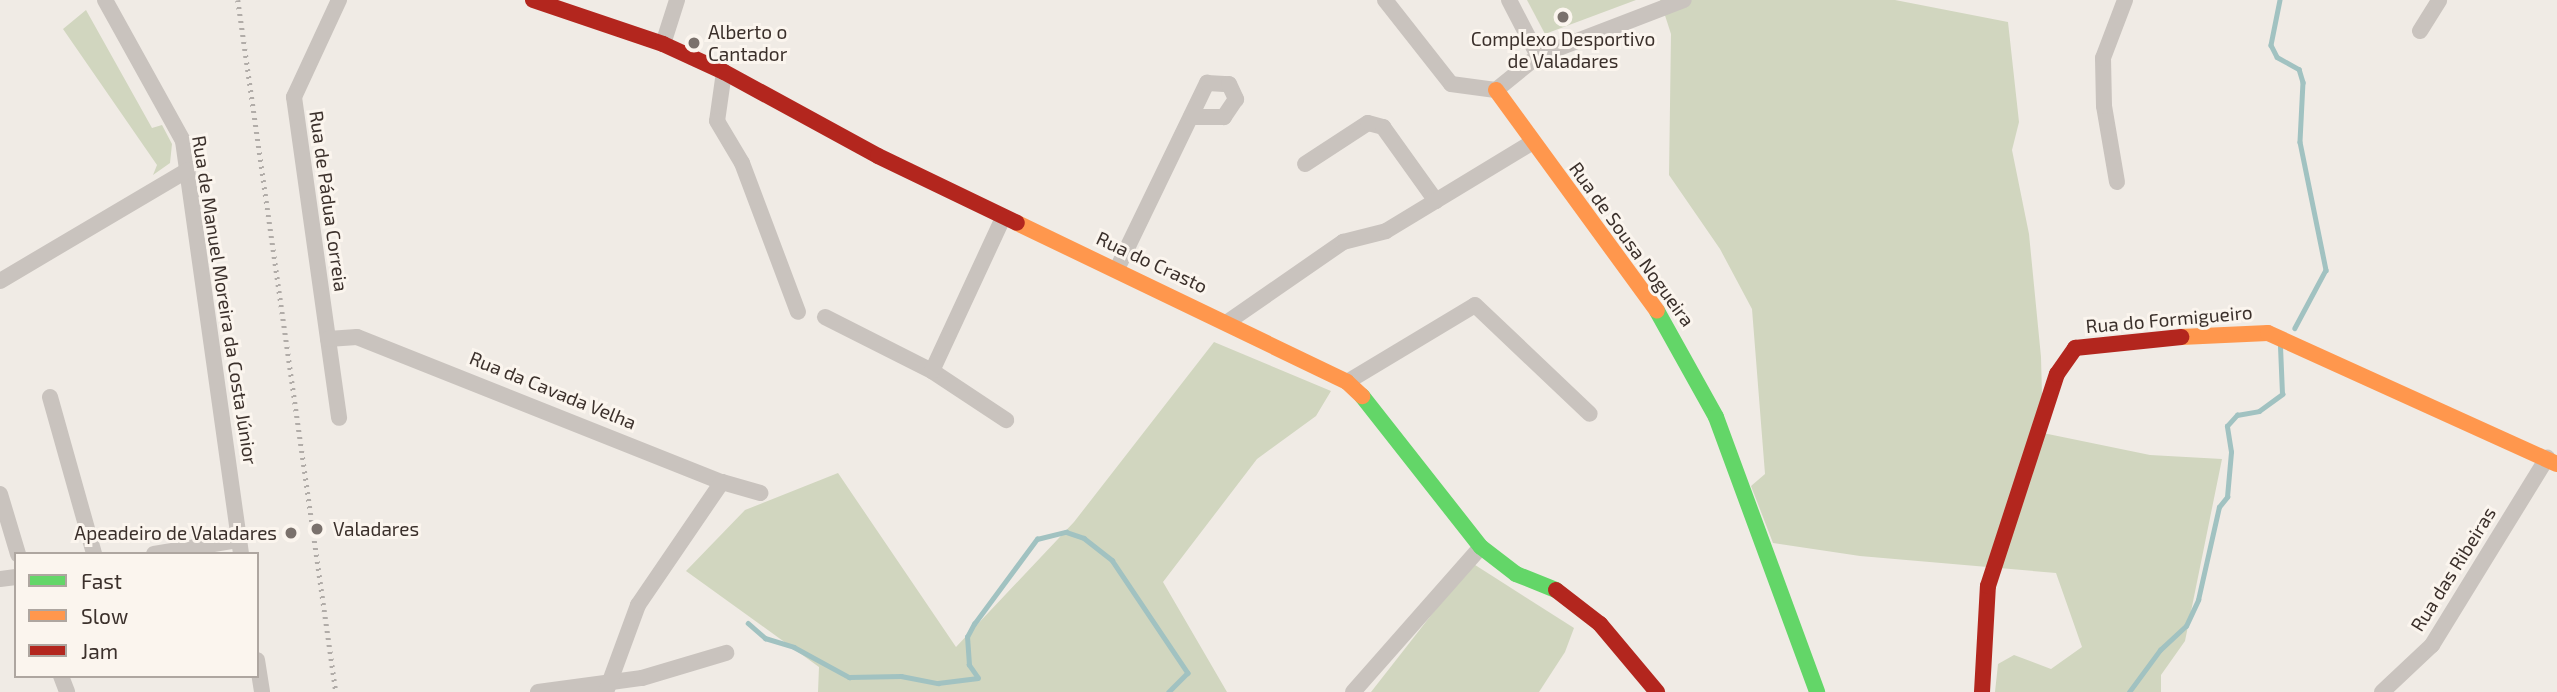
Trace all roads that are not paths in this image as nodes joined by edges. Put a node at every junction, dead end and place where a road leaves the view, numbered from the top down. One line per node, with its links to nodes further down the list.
1 (105, 0): 18 (street, Rua de Manuel Moreira da Costa Júnior)
2 (339, 0): 27 (street, Rua de Pádua Correia)
3 (533, 0): 11 (street, Rua do Crasto)
4 (677, 0): 11 (street)
5 (1385, 0): 14 (street)
6 (1509, 0): 12 (street)
7 (1684, 0): 12 (street)
8 (2125, 0): 19 (street)
9 (2439, 0): 10 (street)
10 (2420, 31)
11 (663, 44): 13 (street, Rua do Crasto)
12 (1538, 56): 14 (street)
13 (724, 72): 21 (street, Rua do Crasto); 24 (street)
14 (1496, 90): 16 (street, Rua de Sousa Nogueira)
15 (1191, 117): 22 (street)
16 (1533, 142): 20 (street); 50 (street, Rua de Sousa Nogueira)
17 (1304, 164): 20 (street)
18 (188, 170): 23 (street); 38 (street, Rua de Manuel Moreira da Costa Júnior)
19 (2118, 182)
20 (1436, 201): 26 (street)
21 (1003, 218): 22 (street, Rua do Crasto); 28 (street)
22 (1116, 269): 26 (street, Rua do Crasto)
23 (0, 281)
24 (798, 312)
25 (825, 317): 28 (street)
26 (1229, 321): 29 (street, Rua do Crasto)
27 (328, 339): 32 (street, Rua de Pádua Correia); 35 (street, Rua da Cavada Velha)
28 (932, 371): 33 (street)
29 (1347, 382): 31 (street); 39 (street, Rua do Crasto)
30 (50, 397): 41 (street)
31 (1590, 414)
32 (339, 418)
33 (1006, 419)
34 (2552, 461): 51 (street, Rua do Formigueiro); 52 (street, Rua das Ribeiras)
35 (722, 482): 36 (street, Rua da Cavada Velha); 45 (street)
36 (760, 493)
37 (0, 494): 40 (street)
38 (240, 547): 42 (street)
39 (1481, 547): 48 (street); 49 (street, Rua do Crasto)
40 (17, 552)
41 (93, 552)
42 (179, 552)
43 (726, 653): 45 (street)
44 (259, 673): 46 (street)
45 (607, 687): 47 (street)
46 (262, 692)
47 (538, 692)
48 (1353, 692)
49 (1657, 692)
50 (1817, 692)
51 (1982, 692)
52 (2382, 692)

